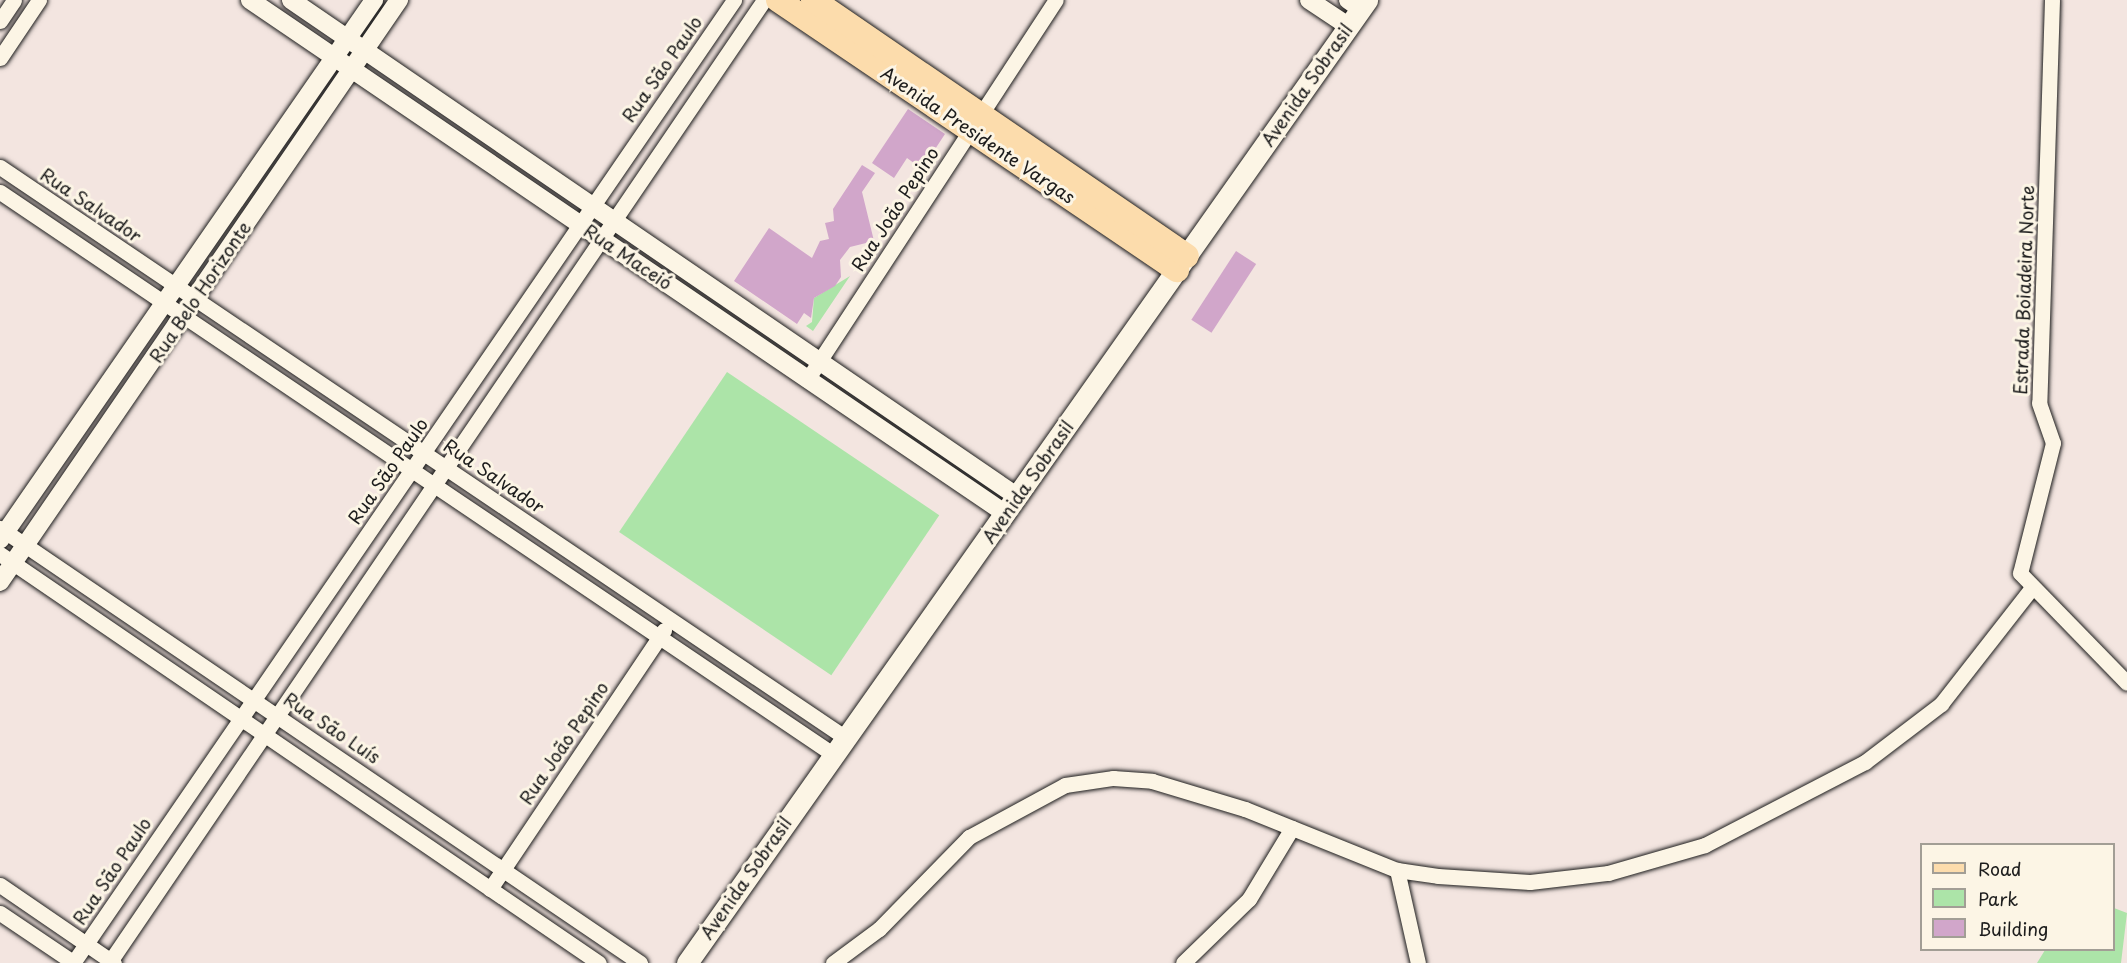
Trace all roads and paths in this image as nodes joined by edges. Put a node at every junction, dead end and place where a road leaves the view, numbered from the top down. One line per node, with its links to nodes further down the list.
1 (39, 0): 15 (street)
2 (291, 0): 18 (street, Rua Maceió)
3 (374, 0): 18 (street, Rua Belo Horizonte)
4 (399, 0): 19 (street, Rua Belo Horizonte)
5 (734, 0): 21 (street, Rua São Paulo)
6 (764, 0): 24 (street)
7 (778, 0): 26 (main road, Avenida Presidente Vargas)
8 (813, 0): 26 (main road, Avenida Presidente Vargas)
9 (1056, 0): 26 (street, Rua João Pepino)
10 (1310, 0): 17 (street)
11 (256, 1): 22 (street, Rua Maceió)
12 (2054, 2): 68 (street, Estrada Boiadeira Norte)
13 (12, 3): 15 (street); 16 (street)
14 (1359, 3): 17 (main road, Avenida Sobrasil)
15 (28, 17): 20 (street)
16 (0, 21)
17 (1348, 26): 40 (main road, Avenida Sobrasil)
18 (349, 38): 19 (street, Rua Maceió); 22 (street, Rua Belo Horizonte)
19 (365, 49): 23 (street, Rua Belo Horizonte); 25 (street, Rua Maceió)
20 (0, 58)
21 (694, 58): 24 (street); 28 (street, Rua São Paulo)
22 (334, 60): 23 (street, Rua Maceió); 29 (street, Rua Belo Horizonte)
23 (350, 71): 27 (street, Rua Maceió); 32 (street, Rua Belo Horizonte)
24 (714, 72): 30 (street)
25 (443, 102): 27 (street); 31 (street, Rua Maceió)
26 (974, 122): 40 (main road, Avenida Presidente Vargas); 49 (street, Rua João Pepino)
27 (429, 123): 34 (street, Rua Maceió)
28 (641, 133): 30 (street); 36 (street, Rua São Paulo)
29 (278, 140): 32 (street); 42 (street, Rua Belo Horizonte)
30 (663, 146): 37 (street)
31 (513, 150): 34 (street); 36 (street, Rua Maceió)
32 (295, 152): 45 (street, Rua Belo Horizonte)
33 (5, 170): 35 (street); 42 (street, Rua Salvador)
34 (500, 171): 38 (street, Rua Maceió)
35 (0, 192): 47 (street)
36 (592, 204): 37 (street, Rua Maceió); 38 (street, Rua São Paulo)
37 (613, 219): 39 (street); 41 (street, Rua Maceió)
38 (578, 224): 39 (street, Rua Maceió); 43 (street, Rua São Paulo)
39 (601, 238): 44 (street, Rua Maceió); 46 (street)
40 (1182, 263): 59 (main road, Avenida Sobrasil)
41 (700, 279): 44 (street); 49 (street, Rua Maceió)
42 (177, 286): 45 (street, Rua Salvador); 47 (street, Rua Belo Horizonte)
43 (535, 288): 46 (street); 51 (street, Rua São Paulo)
44 (687, 297): 50 (street, Rua Maceió)
45 (196, 299): 48 (street, Rua Belo Horizonte); 53 (street, Rua Salvador)
46 (557, 302): 52 (street)
47 (166, 303): 48 (street); 61 (street, Rua Belo Horizonte)
48 (185, 315): 54 (street); 63 (street, Rua Belo Horizonte)
49 (819, 361): 50 (street, Rua João Pepino); 59 (street, Rua Maceió)
50 (807, 380): 59 (street, Rua Maceió)
51 (472, 382): 52 (street); 55 (street, Rua São Paulo)
52 (493, 395): 56 (street)
53 (344, 398): 54 (street); 55 (street, Rua Salvador)
54 (333, 417): 57 (street)
55 (425, 452): 56 (street, Rua Salvador); 57 (street, Rua São Paulo)
56 (446, 466): 58 (street); 60 (street, Rua Salvador)
57 (412, 472): 58 (street); 65 (street, Rua São Paulo)
58 (432, 486): 62 (street); 66 (street)
59 (1012, 506): 80 (main road, Avenida Sobrasil)
60 (515, 513): 62 (street); 70 (street, Rua Salvador)
61 (2, 533): 63 (street, Rua São Luís)
62 (502, 533): 72 (street)
63 (25, 544): 64 (street, Rua Belo Horizonte); 69 (street, Rua São Luís)
64 (7, 558): 67 (street, Rua Belo Horizonte); 71 (street)
65 (350, 560): 66 (street); 73 (street, Rua São Paulo)
66 (372, 574): 74 (street)
67 (0, 582)
68 (2027, 584): 75 (street); 85 (street)
69 (111, 602): 71 (street); 76 (street, Rua São Luís)
70 (671, 619): 72 (street, Rua João Pepino); 80 (street, Rua Salvador)
71 (100, 622): 78 (street)
72 (659, 638): 80 (street); 84 (street, Rua João Pepino)
73 (290, 646): 74 (street); 76 (street, Rua São Paulo)
74 (312, 662): 77 (street)
75 (2127, 683)
76 (254, 698): 77 (street, Rua São Luís); 78 (street, Rua São Paulo)
77 (276, 713): 79 (street); 81 (street, Rua São Luís)
78 (240, 719): 79 (street); 89 (street, Rua São Paulo)
79 (261, 734): 82 (street); 90 (street)
80 (840, 747): 94 (main road, Avenida Sobrasil)
81 (359, 770): 82 (street); 84 (street, Rua São Luís)
82 (346, 791): 87 (street)
83 (1293, 828): 85 (street); 95 (street); 96 (street)
84 (503, 869): 87 (street, Rua João Pepino); 93 (street, Rua São Luís)
85 (1397, 870): 97 (street)
86 (0, 885): 89 (street)
87 (490, 889): 92 (street)
88 (0, 913): 91 (street)
89 (86, 944): 90 (street); 91 (street, Rua São Paulo)
90 (111, 962)
91 (74, 963)
92 (599, 963)
93 (640, 963)
94 (687, 963)
95 (833, 963)
96 (1183, 963)
97 (1418, 963)

